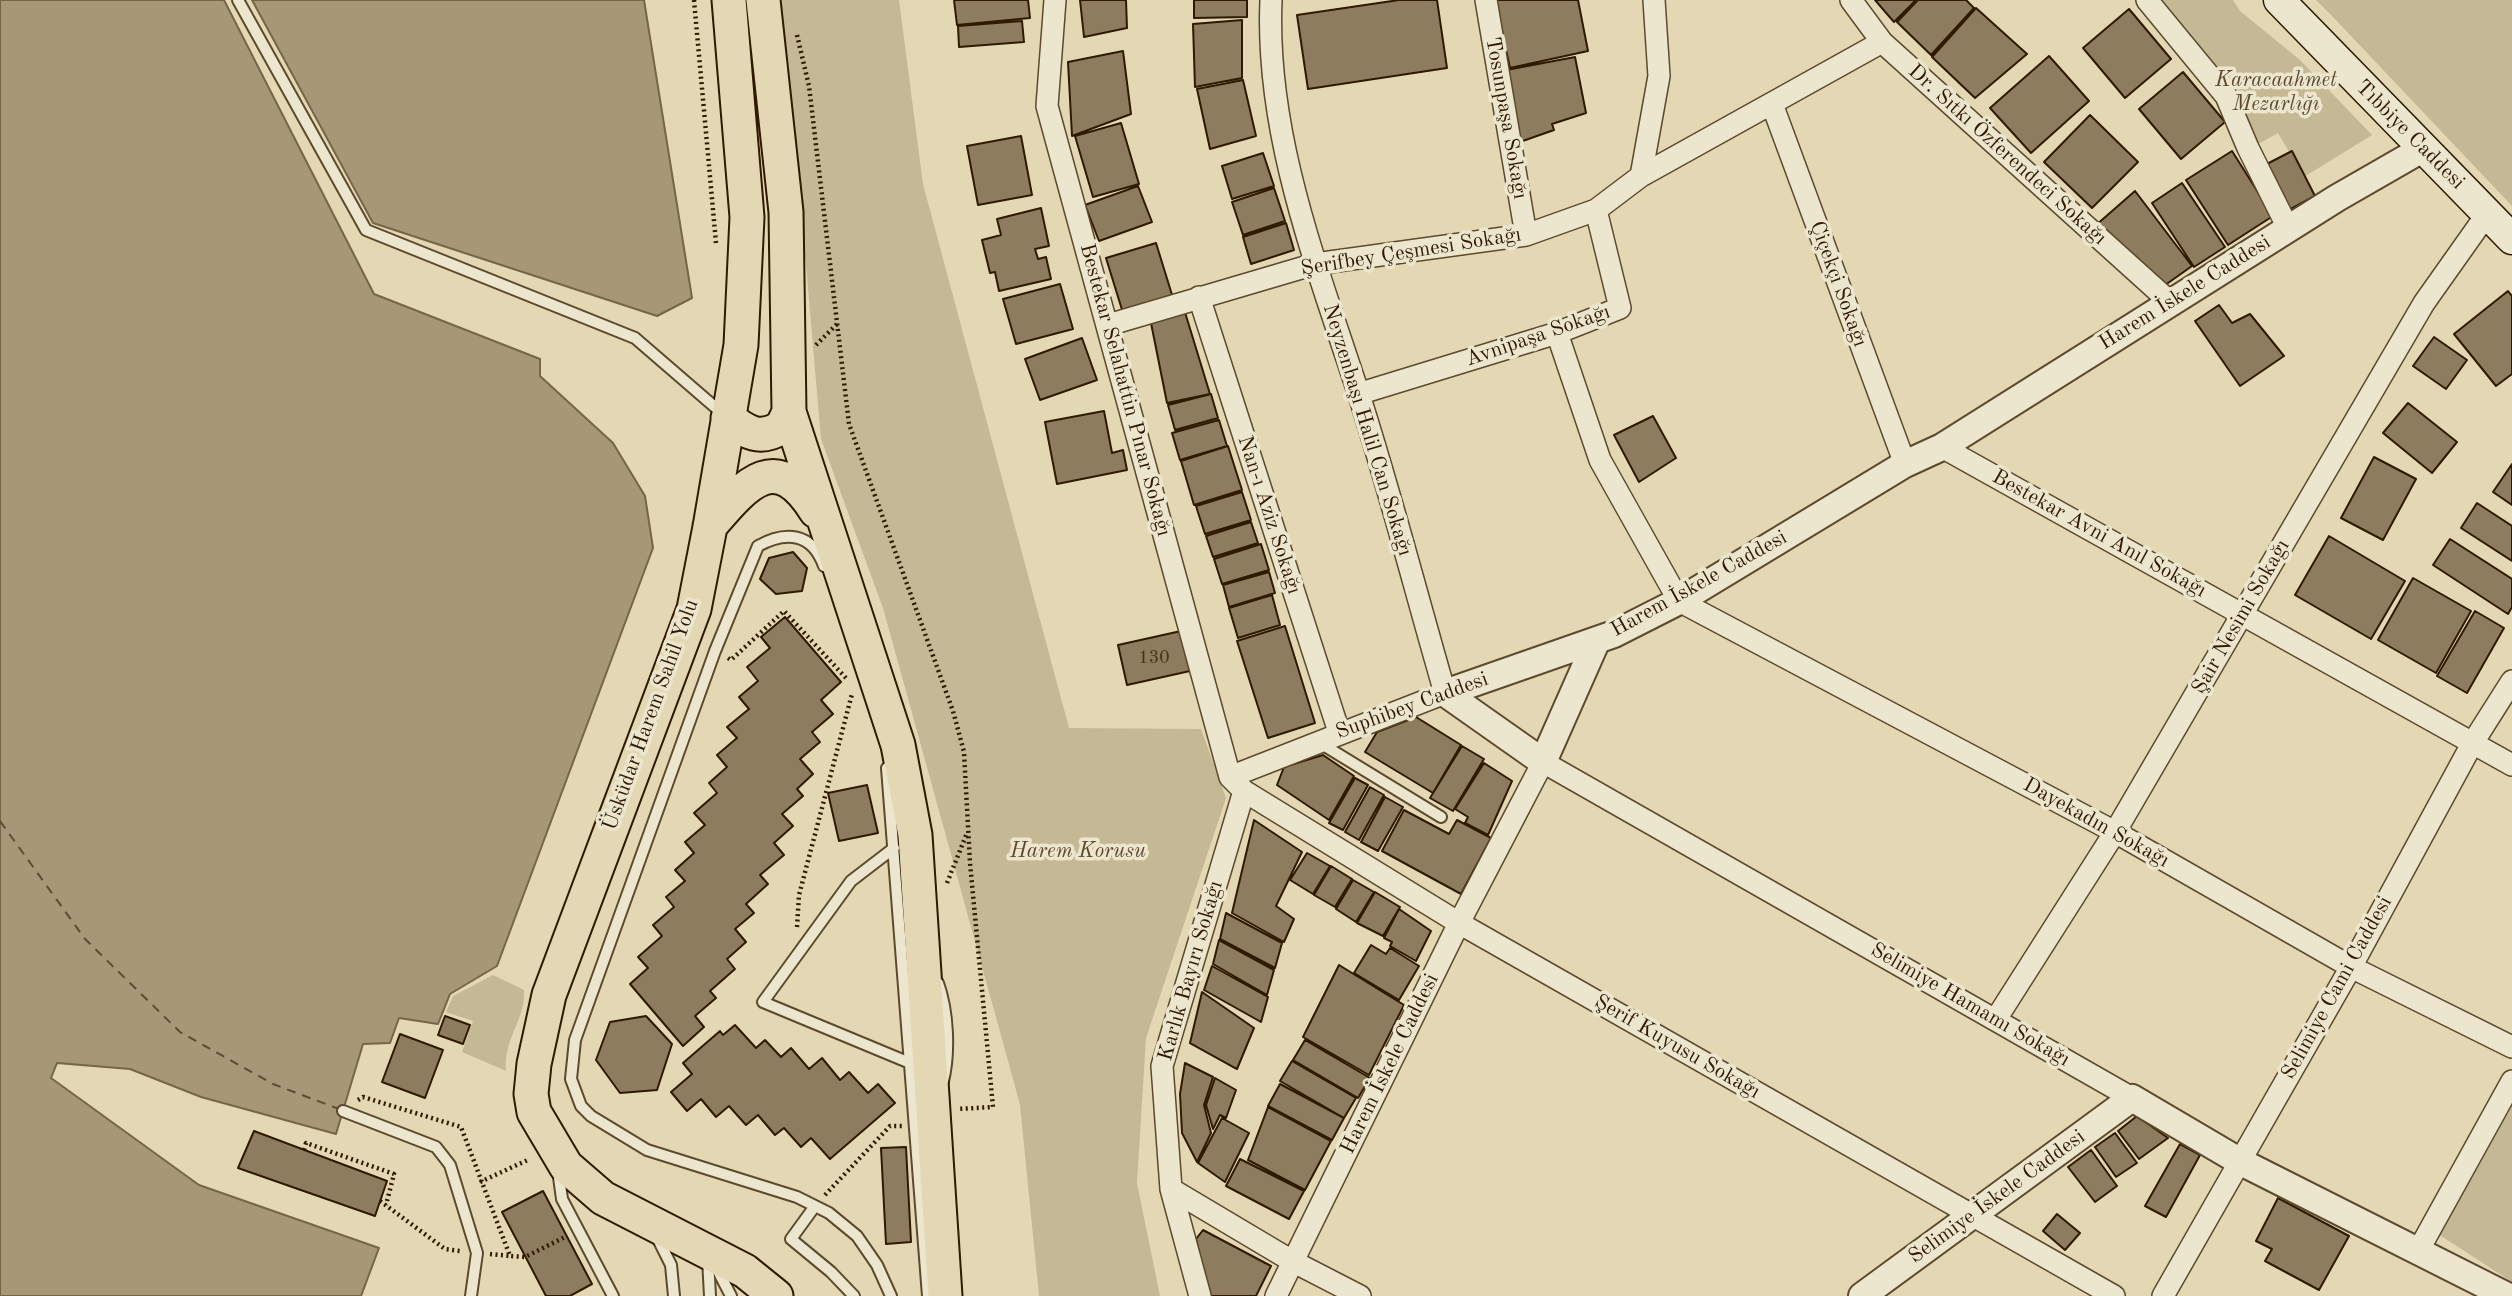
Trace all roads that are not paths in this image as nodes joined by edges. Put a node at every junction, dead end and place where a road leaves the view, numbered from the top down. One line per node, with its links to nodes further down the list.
1 (238, 0): 27 (lane)
2 (729, 0): 27 (main road, Üsküdar Harem Sahil Yolu)
3 (763, 0): 26 (main road)
4 (1055, 0): 23 (street, Bestekar Selahattin Pınar Sokağı)
5 (1271, 0): 20 (street, Neyzenbaşı Halil Can Sokağı)
6 (1486, 0): 18 (street, Tosunpaşa Sokağı)
7 (1654, 0): 14 (street)
8 (1851, 0): 11 (street, Dr. Sıtkı Özferendeci Sokağı)
9 (2147, 0): 17 (street)
10 (2279, 0): 13 (main road, Tıbbiye Caddesi)
11 (1882, 42): 12 (street, Şerifbey Çeşmesi Sokağı); 22 (street, Dr. Sıtkı Özferendeci Sokağı)
12 (1772, 104): 14 (street, Şerifbey Çeşmesi Sokağı); 29 (street, Çiçekçi Sokağı)
13 (2424, 148): 16 (main road, Tıbbiye Caddesi); 17 (street, Harem İskele Caddesi)
14 (1641, 176): 15 (street, Şerifbey Çeşmesi Sokağı)
15 (1596, 210): 18 (street, Şerifbey Çeşmesi Sokağı); 24 (street, Avnipaşa Sokağı)
16 (2487, 214): 19 (main road, Tıbbiye Caddesi); 34 (street, Şair Nesimi Sokağı)
17 (2288, 228): 22 (street, Harem İskele Caddesi)
18 (1526, 236): 20 (street, Şerifbey Çeşmesi Sokağı)
19 (2512, 239)
20 (1315, 264): 21 (street, Şerifbey Çeşmesi Sokağı); 25 (street, Neyzenbaşı Halil Can Sokağı)
21 (1199, 298): 23 (street, Şerifbey Çeşmesi Sokağı); 40 (street, Nan-ı Aziz Sokağı)
22 (2170, 302): 28 (street, Harem İskele Caddesi)
23 (1108, 325): 46 (street, Bestekar Selahattin Pınar Sokağı)
24 (1557, 333): 25 (street, Avnipaşa Sokağı); 33 (street)
25 (1359, 394): 37 (street, Neyzenbaşı Halil Can Sokağı)
26 (789, 412): 27 (main road); 31 (main road)
27 (728, 418): 30 (main road, Üsküdar Harem Sahil Yolu)
28 (1942, 447): 29 (street, Harem İskele Caddesi); 34 (street, Bestekar Avni Anıl Sokağı)
29 (1905, 464): 33 (street, Harem İskele Caddesi)
30 (710, 527): 31 (main road); 58 (main road, Üsküdar Harem Sahil Yolu)
31 (826, 528): 76 (main road)
32 (826, 572): 61 (lane)
33 (1679, 601): 35 (street, Harem İskele Caddesi); 48 (street, Dayekadın Sokağı)
34 (2243, 614): 42 (street, Bestekar Avni Anıl Sokağı); 48 (street, Şair Nesimi Sokağı)
35 (1597, 640): 37 (street, Suphibey Caddesi); 44 (street, Harem İskele Caddesi)
36 (2512, 681): 42 (street, Selimiye Cami Caddesi)
37 (1445, 693): 40 (street, Suphibey Caddesi); 44 (street, Selimiye Hamamı Sokağı)
38 (874, 713): 39 (lane)
39 (878, 726)
40 (1339, 732): 41 (street, Suphibey Caddesi)
41 (1317, 741): 46 (street, Suphibey Caddesi); 47 (lane)
42 (2472, 744): 45 (street, Bestekar Avni Anıl Sokağı); 51 (street, Selimiye Cami Caddesi)
43 (885, 760): 49 (lane)
44 (1542, 762): 50 (street, Harem İskele Caddesi); 52 (street, Selimiye Hamamı Sokağı)
45 (2512, 765)
46 (1237, 784): 50 (street, Şerif Kuyusu Sokağı); 60 (street, Karlık Bayırı Sokağı)
47 (1441, 817)
48 (2115, 832): 51 (street, Dayekadın Sokağı); 52 (street, Şair Nesimi Sokağı)
49 (894, 848): 54 (lane); 54 (lane)
50 (1460, 923): 62 (street, Şerif Kuyusu Sokağı); 66 (street, Harem İskele Caddesi)
51 (2351, 967): 53 (street, Dayekadın Sokağı); 59 (street, Selimiye Cami Caddesi)
52 (1996, 1019): 56 (street, Selimiye Hamamı Sokağı)
53 (2512, 1047)
54 (910, 1062): 75 (lane)
55 (2512, 1081): 65 (street)
56 (2132, 1098): 59 (street, Selimiye Hamamı Sokağı); 62 (street, Selimiye İskele Caddesi)
57 (343, 1111): 67 (lane)
58 (545, 1152): 63 (main road, Üsküdar Harem Sahil Yolu); 68 (lane)
59 (2239, 1161): 65 (street, Selimiye Hamamı Sokağı); 82 (street, Selimiye Cami Caddesi)
60 (1171, 1189): 66 (street); 77 (street, Karlık Bayırı Sokağı)
61 (815, 1206): 73 (lane); 74 (lane)
62 (1972, 1217): 80 (street, Selimiye İskele Caddesi); 81 (street, Şerif Kuyusu Sokağı)
63 (650, 1223): 64 (main road, Üsküdar Harem Sahil Yolu); 69 (lane)
64 (708, 1250): 70 (lane); 71 (lane); 72 (main road, Üsküdar Harem Sahil Yolu)
65 (2417, 1252): 83 (street, Selimiye Hamamı Sokağı)
66 (1292, 1261): 78 (street, Harem İskele Caddesi); 79 (street)
67 (471, 1296)
68 (613, 1296)
69 (674, 1296)
70 (710, 1296)
71 (731, 1296)
72 (776, 1296)
73 (853, 1296)
74 (891, 1296)
75 (928, 1296)
76 (945, 1296)
77 (1200, 1296)
78 (1276, 1296)
79 (1360, 1296)
80 (1862, 1296)
81 (2114, 1296)
82 (2163, 1296)
83 (2507, 1296)

